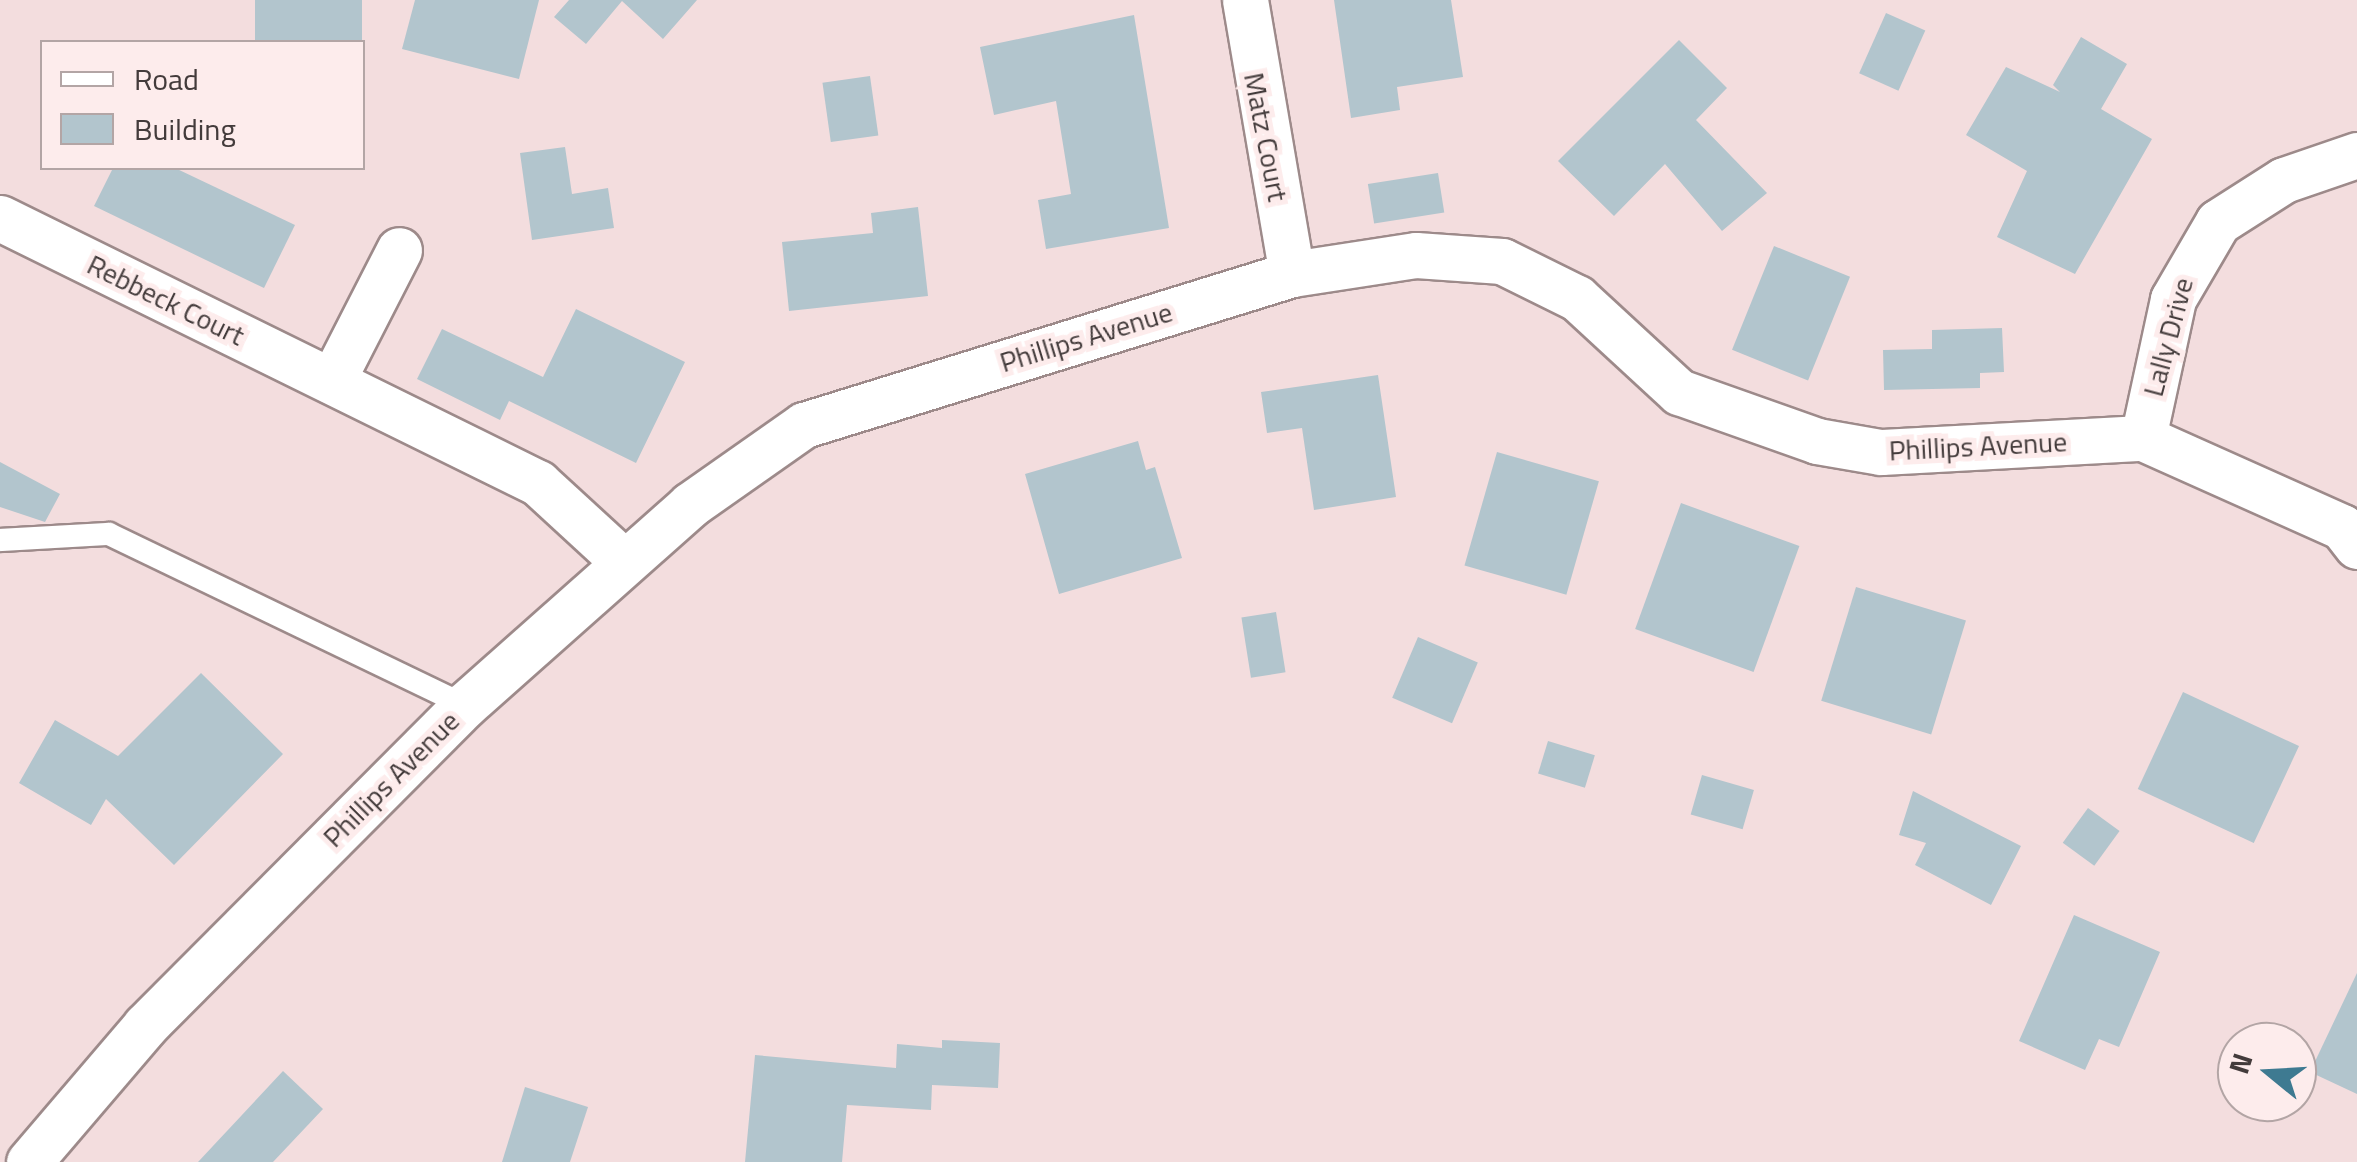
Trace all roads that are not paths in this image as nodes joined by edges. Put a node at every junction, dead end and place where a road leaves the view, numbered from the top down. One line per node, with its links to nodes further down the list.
1 (1244, 0): 5 (street, Matz Court)
2 (2357, 156): 7 (street, Lally Drive)
3 (0, 218): 6 (street, Rebbeck Court)
4 (399, 250): 6 (street)
5 (1292, 274): 7 (street, Phillips Avenue); 10 (street, Phillips Avenue)
6 (332, 381): 10 (street, Rebbeck Court)
7 (2143, 438): 9 (street, Phillips Avenue)
8 (0, 540): 11 (lane)
9 (2357, 546)
10 (624, 562): 11 (street, Phillips Avenue)
11 (465, 705): 12 (street, Phillips Avenue)
12 (49, 1154)

